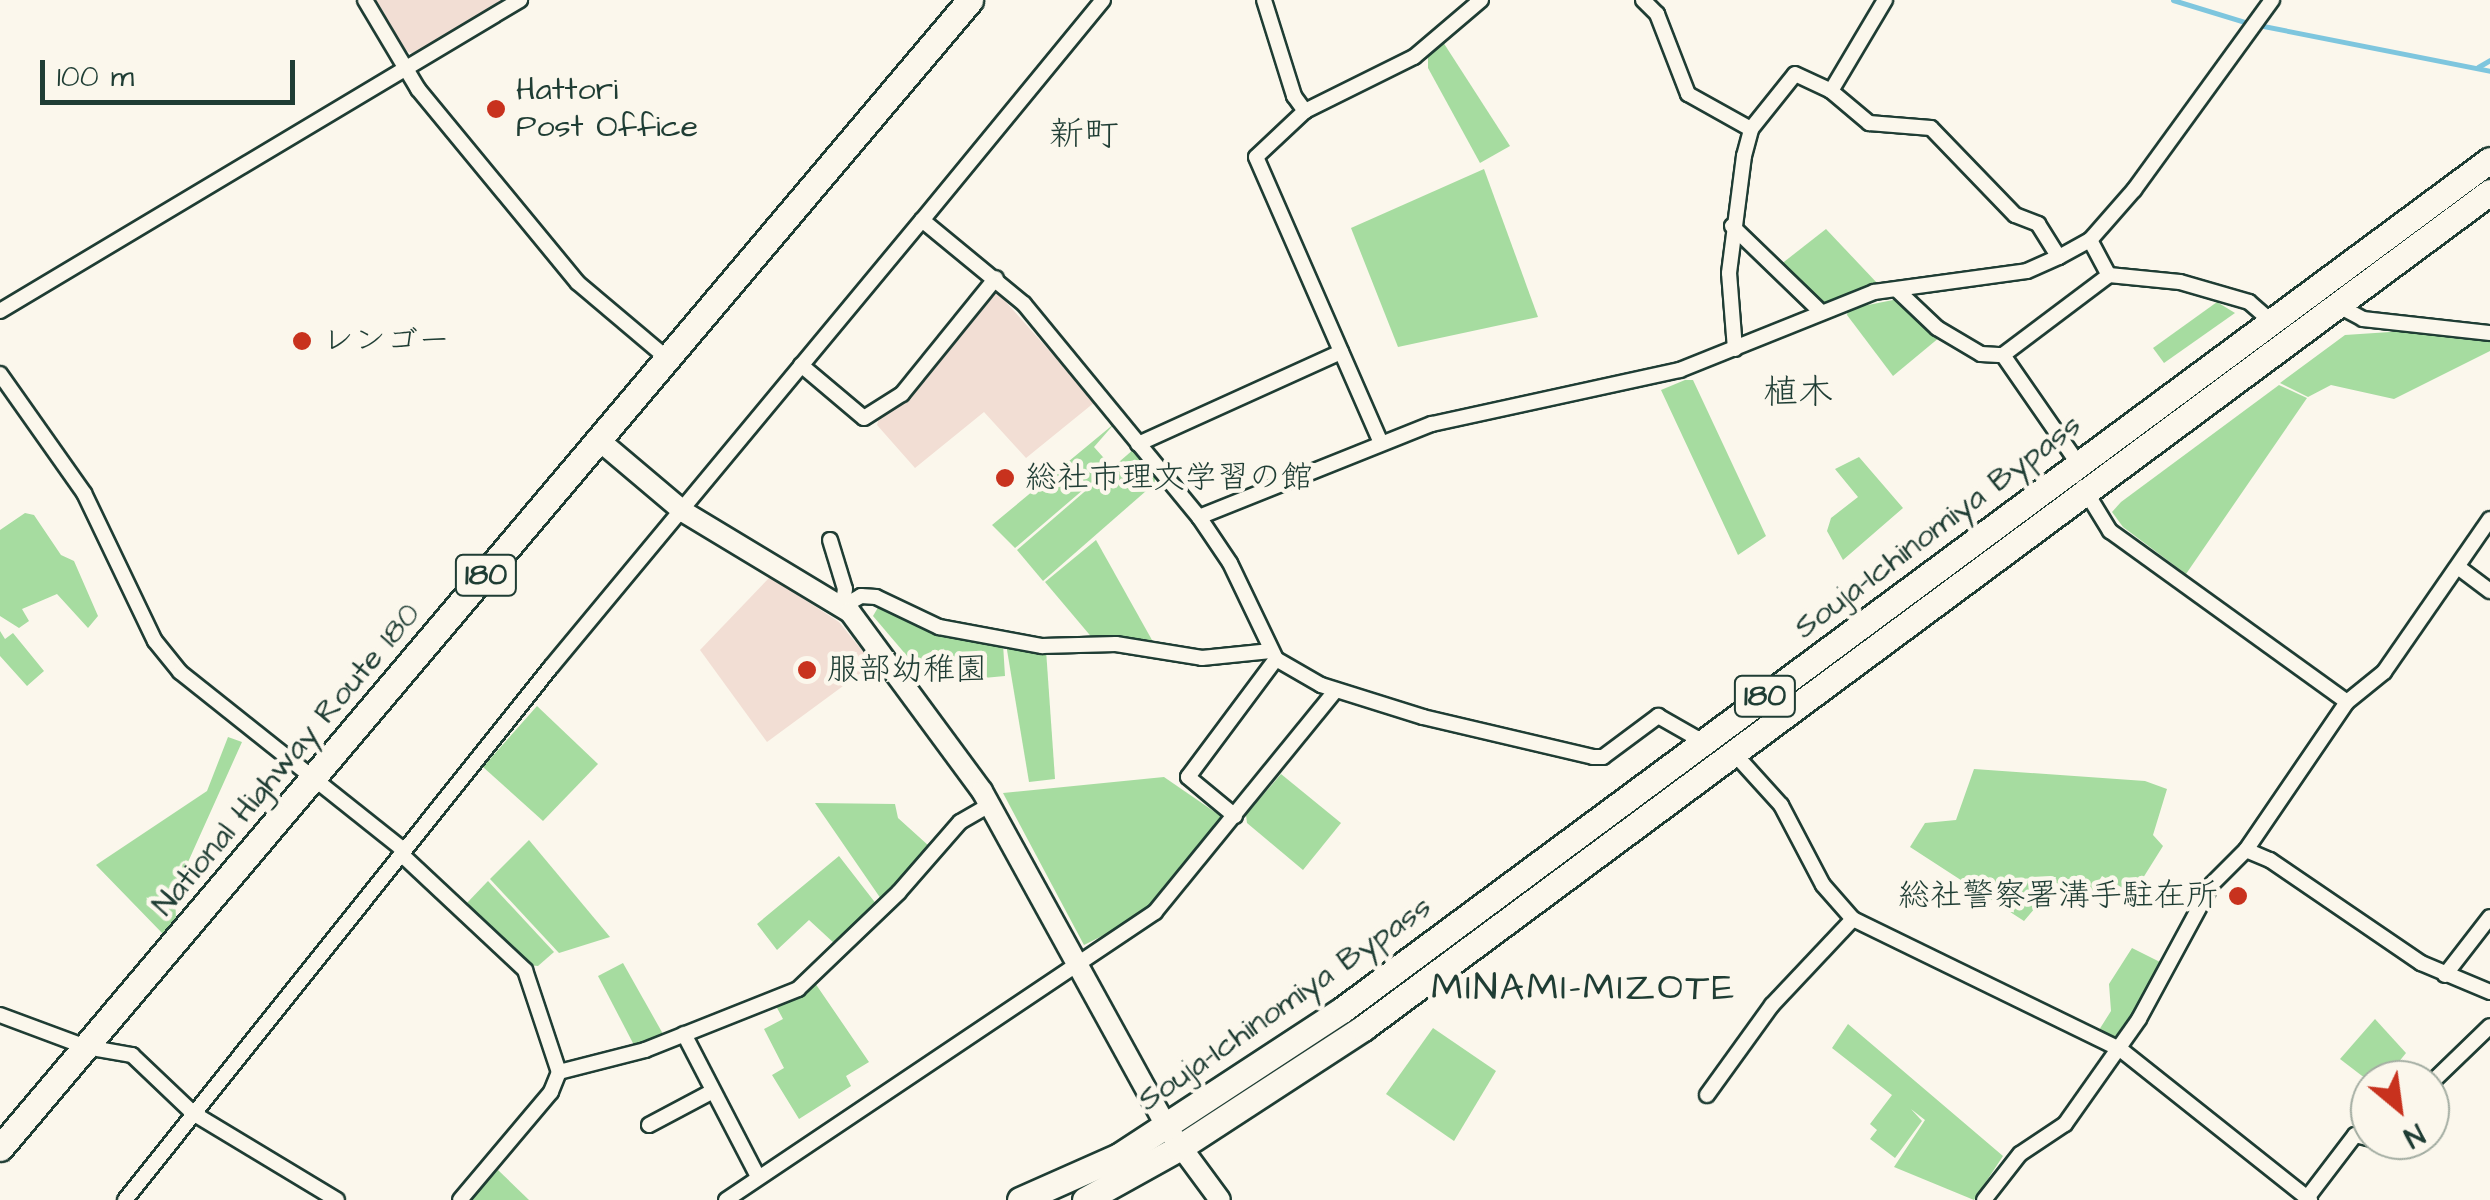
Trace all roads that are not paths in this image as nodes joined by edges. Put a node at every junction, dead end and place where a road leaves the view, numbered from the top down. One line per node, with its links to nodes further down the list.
1 (365, 0): 10 (street)
2 (520, 0): 10 (street)
3 (970, 0): 31 (highway, National Highway Route 180 / 180)
4 (1103, 0): 16 (street)
5 (1264, 0): 12 (street)
6 (1481, 0): 12 (street)
7 (1643, 0): 13 (street)
8 (1885, 0): 11 (street)
9 (2270, 3): 18 (street)
10 (405, 68): 24 (street); 31 (street)
11 (1831, 91): 13 (street); 19 (street)
12 (1305, 110): 29 (street)
13 (1752, 129): 17 (street)
14 (2490, 160): 23 (highway, Souja-Ichinomiya Bypass / 180)
15 (2490, 192): 23 (highway, Souja-Ichinomiya Bypass / 180)
16 (922, 220): 21 (street); 32 (street)
17 (1732, 226): 25 (street); 28 (street)
18 (2090, 240): 19 (street); 20 (street)
19 (2059, 257): 22 (street)
20 (2109, 275): 26 (street); 30 (street)
21 (996, 278): 32 (street); 35 (street)
22 (1897, 290): 25 (street); 30 (street)
23 (2320, 307): 26 (highway, Souja-Ichinomiya Bypass / 180); 27 (street); 38 (highway, Souja-Ichinomiya Bypass / 180)
24 (0, 311)
25 (1820, 311): 28 (street)
26 (2272, 322): 37 (highway, Souja-Ichinomiya Bypass / 180)
27 (2490, 333)
28 (1735, 349): 36 (street)
29 (1341, 352): 35 (street); 36 (street)
30 (2003, 355): 37 (street)
31 (668, 359): 34 (highway, National Highway Route 180 / 180)
32 (801, 364): 39 (street)
33 (0, 374): 51 (street)
34 (600, 441): 39 (street); 51 (highway, National Highway Route 180 / 180)
35 (1138, 444): 40 (street)
36 (1381, 444): 40 (street)
37 (2080, 462): 38 (street); 49 (highway, Souja-Ichinomiya Bypass / 180)
38 (2084, 494): 48 (street); 50 (highway, Souja-Ichinomiya Bypass / 180)
39 (684, 512): 45 (street); 55 (street)
40 (1198, 517): 46 (street)
41 (2490, 520): 43 (street)
42 (830, 540): 45 (street)
43 (2458, 567): 44 (street); 48 (street)
44 (2490, 591)
45 (842, 607): 46 (street); 52 (street)
46 (1274, 655): 47 (street); 53 (street)
47 (1336, 690): 49 (street); 53 (street)
48 (2346, 702): 54 (street)
49 (1702, 743): 50 (street); 72 (highway, Souja-Ichinomiya Bypass / 180)
50 (1734, 752): 57 (street); 72 (highway, Souja-Ichinomiya Bypass / 180)
51 (316, 776): 55 (street); 64 (highway, National Highway Route 180 / 180)
52 (990, 805): 58 (street); 63 (street)
53 (1235, 816): 58 (street)
54 (2246, 850): 59 (street); 65 (street)
55 (403, 852): 67 (street); 70 (street)
56 (2490, 917): 59 (street)
57 (1853, 919): 65 (street); 69 (street)
58 (1077, 964): 72 (street); 75 (street)
59 (2446, 974): 60 (street)
60 (2490, 992)
61 (0, 1015): 64 (street)
62 (2490, 1026): 66 (street)
63 (684, 1034): 67 (street); 68 (street)
64 (86, 1047): 70 (street); 74 (highway, National Highway Route 180 / 180)
65 (2120, 1049): 76 (street); 84 (street)
66 (2450, 1065)
67 (559, 1072): 79 (street)
68 (713, 1091): 71 (street); 75 (street)
69 (1708, 1095)
70 (194, 1113): 77 (street); 78 (street)
71 (649, 1125)
72 (1173, 1138): 81 (highway, Souja-Ichinomiya Bypass / 180); 82 (highway, Souja-Ichinomiya Bypass / 180); 83 (street)
73 (2350, 1142): 76 (street)
74 (0, 1148)
75 (757, 1176): 80 (street)
76 (2309, 1199)
77 (125, 1200)
78 (337, 1200)
79 (460, 1200)
80 (726, 1200)
81 (1020, 1200)
82 (1086, 1200)
83 (1220, 1200)
84 (1984, 1200)

